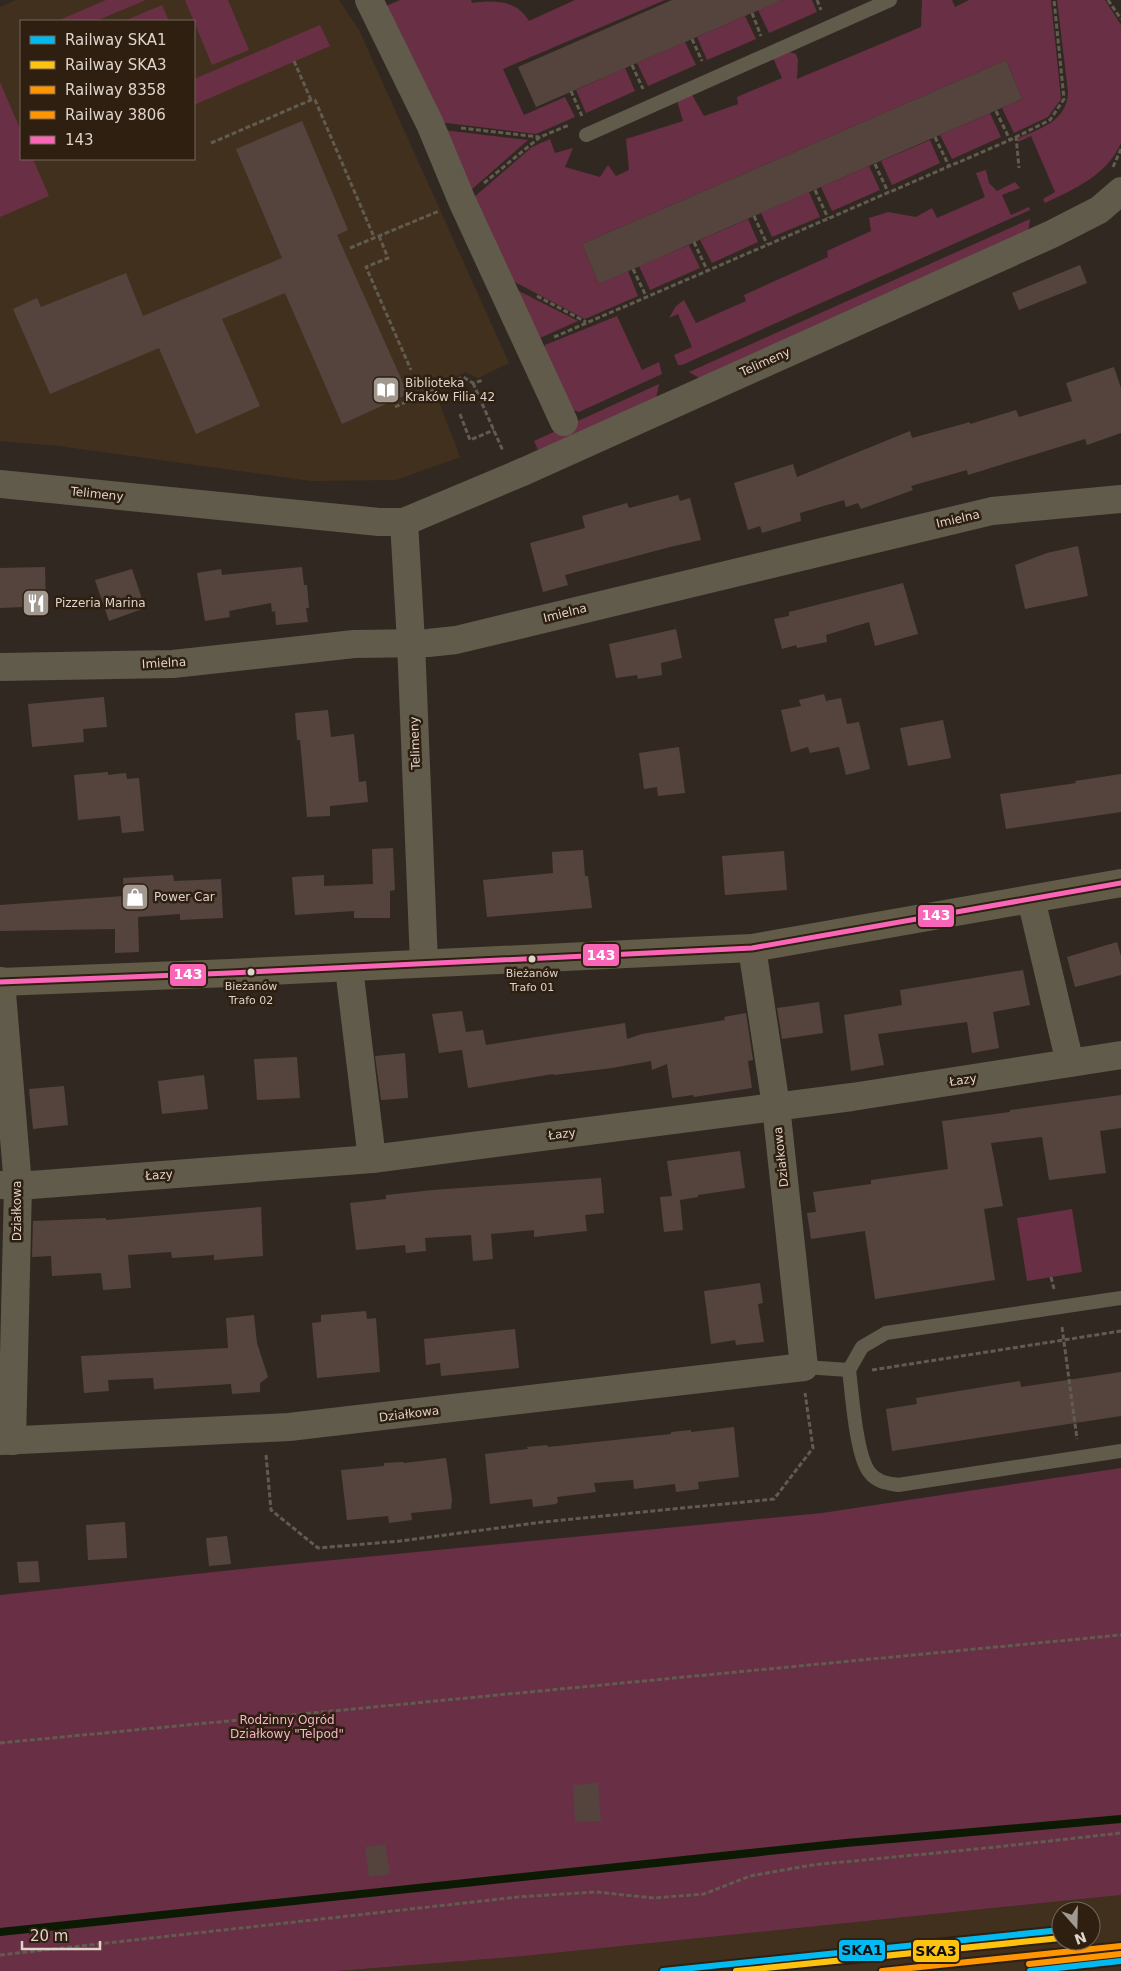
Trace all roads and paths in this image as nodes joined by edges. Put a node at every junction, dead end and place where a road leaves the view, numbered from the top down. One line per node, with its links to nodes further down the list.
1 (369, 0): 17 (street)
2 (890, 0): 18 (lane)
3 (1054, 0): 19 (path)
4 (1108, 0): 6 (path)
5 (752, 13): 8 (path)
6 (1121, 19)
7 (692, 39): 11 (path)
8 (763, 41)
9 (294, 61): 14 (path)
10 (632, 65): 13 (path)
11 (704, 66)
12 (571, 92): 16 (path)
13 (644, 92)
14 (311, 100): 23 (path); 34 (path)
15 (996, 111): 22 (path)
16 (583, 118)
17 (430, 124): 20 (path); 30 (street)
18 (586, 136)
19 (1016, 136): 22 (path); 26 (path)
20 (540, 137)
21 (936, 138): 25 (path)
22 (1010, 140): 25 (path)
23 (211, 143)
24 (875, 164): 29 (path)
25 (950, 166): 29 (path)
26 (1020, 168)
27 (815, 190): 32 (path)
28 (1121, 191): 54 (street, Telimeny)
29 (888, 192): 32 (path)
30 (462, 201): 33 (path); 40 (street)
31 (754, 216): 36 (path)
32 (828, 218): 36 (path)
33 (379, 236): 34 (path); 44 (path)
34 (374, 237): 37 (path)
35 (694, 242): 39 (path)
36 (767, 244): 39 (path)
37 (350, 248)
38 (633, 269): 41 (path)
39 (707, 270): 41 (path)
40 (498, 276): 42 (path); 43 (street)
41 (646, 296): 42 (path)
42 (587, 322): 43 (path)
43 (530, 347): 49 (street)
44 (412, 370)
45 (484, 380): 46 (path)
46 (473, 383): 47 (path); 50 (path)
47 (395, 407)
48 (460, 414): 50 (path)
49 (564, 422)
50 (494, 430): 51 (path)
51 (504, 454)
52 (0, 484): 54 (street, Telimeny)
53 (1121, 499): 55 (street, Imielna)
54 (404, 522): 55 (street, Telimeny)
55 (411, 642): 56 (street, Imielna); 60 (street, Telimeny)
56 (0, 667)
57 (1121, 883): 58 (street)
58 (1031, 899): 59 (street); 64 (street)
59 (752, 948): 60 (street); 65 (street, Działkowa)
60 (424, 964): 61 (street)
61 (349, 968): 62 (street); 66 (street)
62 (1, 982): 67 (street, Działkowa)
63 (1121, 1056): 64 (street, Łazy)
64 (1070, 1063): 65 (street, Łazy)
65 (776, 1106): 66 (street, Łazy); 74 (street, Działkowa)
66 (372, 1159): 67 (street, Łazy)
67 (9, 1186): 77 (street, Działkowa)
68 (1051, 1277): 70 (path)
69 (1121, 1298): 70 (lane)
70 (1059, 1308): 72 (path); 75 (lane)
71 (1121, 1331): 72 (path)
72 (1063, 1340): 73 (path); 79 (path)
73 (869, 1365)
74 (804, 1367): 75 (lane, Działkowa); 76 (street, Działkowa); 76 (path)
75 (849, 1370): 79 (lane)
76 (263, 1429): 77 (street, Działkowa)
77 (6, 1441)
78 (1121, 1451): 79 (lane)
79 (1079, 1457)
80 (1121, 1635): 81 (path)
81 (0, 1743)
82 (1121, 1833): 83 (path)
83 (0, 1955)

